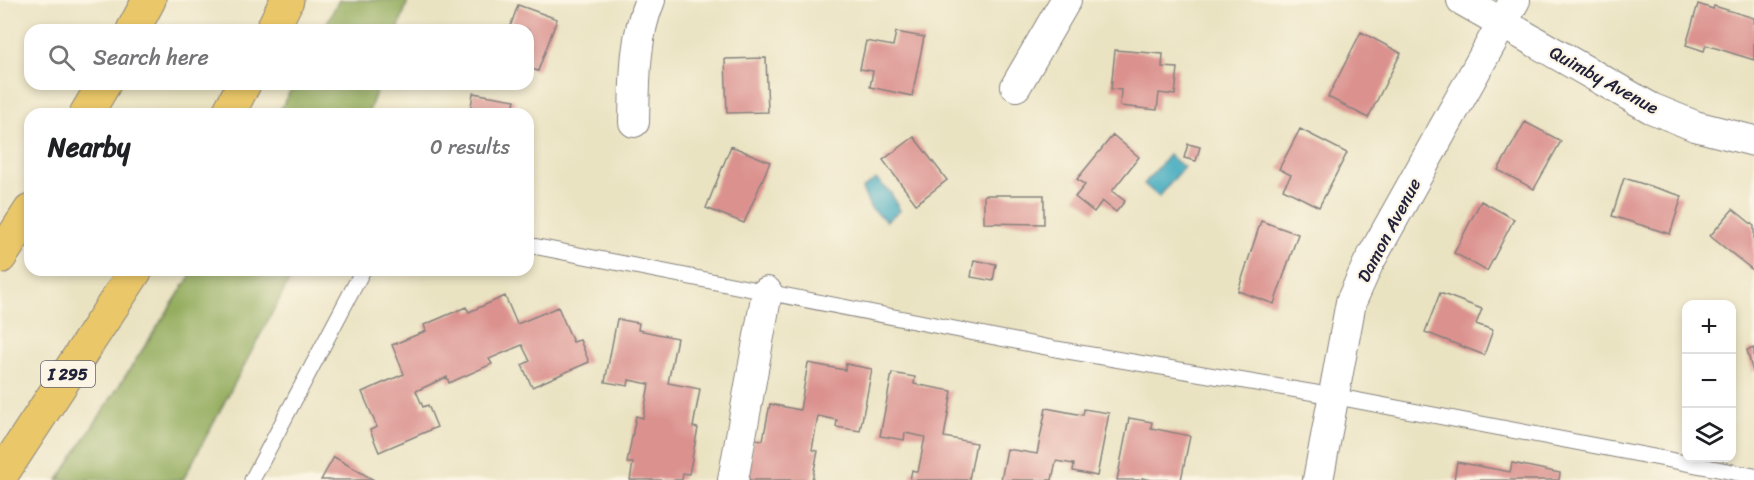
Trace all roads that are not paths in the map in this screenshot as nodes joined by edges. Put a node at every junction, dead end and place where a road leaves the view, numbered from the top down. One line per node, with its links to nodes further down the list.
1 (149, 0): 7 (highway)
2 (287, 0): 8 (highway)
3 (650, 0): 14 (street)
4 (1066, 0): 9 (street)
5 (1462, 0): 6 (street, Quimby Avenue)
6 (1509, 11): 15 (street, Quimby Avenue); 23 (street, Damon Avenue)
7 (137, 24)
8 (275, 24)
9 (1016, 86)
10 (100, 90): 12 (highway)
11 (241, 90): 13 (highway)
12 (90, 108)
13 (231, 108)
14 (634, 122)
15 (1754, 141)
16 (24, 219): 18 (highway)
17 (534, 246): 22 (lane)
18 (0, 257)
19 (134, 276): 25 (highway, I 295)
20 (135, 276): 26 (highway)
21 (360, 276): 27 (lane)
22 (767, 292): 23 (lane); 28 (street)
23 (1333, 396): 24 (lane); 29 (street, Damon Avenue)
24 (1754, 476)
25 (0, 477)
26 (24, 480)
27 (252, 480)
28 (733, 480)
29 (1318, 480)

